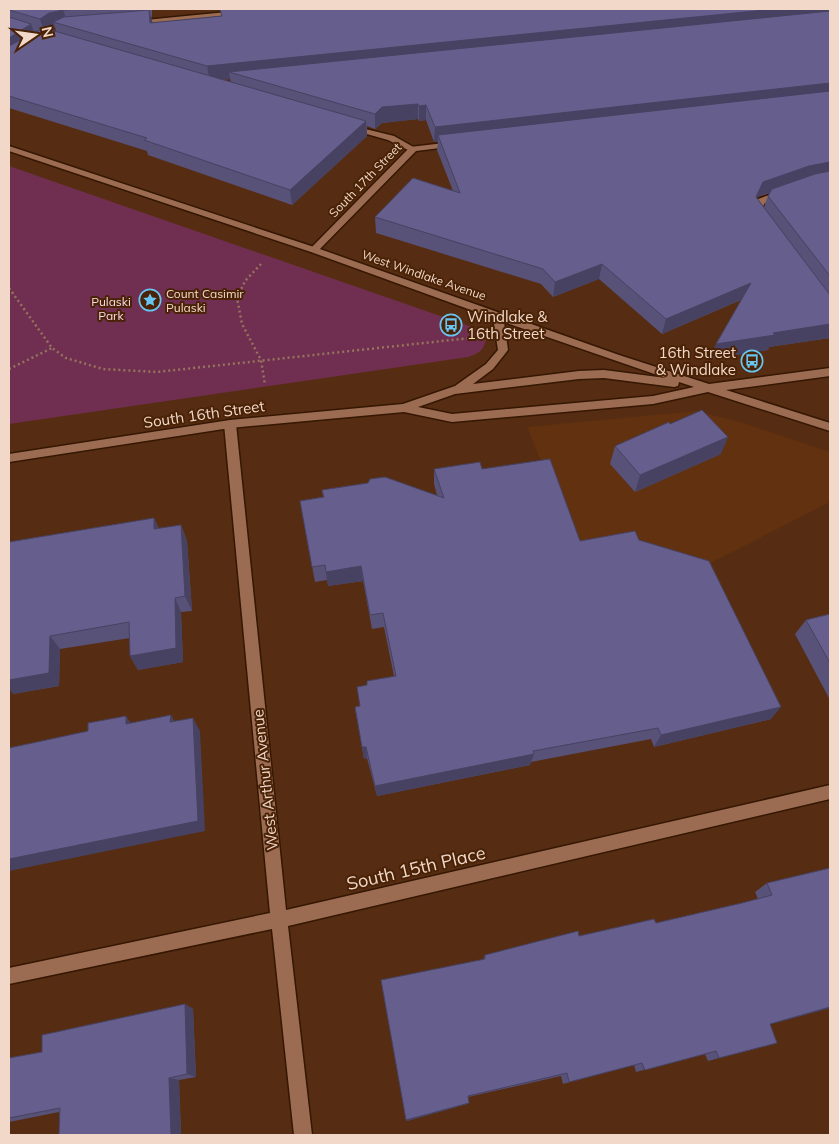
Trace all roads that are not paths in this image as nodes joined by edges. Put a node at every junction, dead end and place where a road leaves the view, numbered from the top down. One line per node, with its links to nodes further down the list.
1 (189, 9): 3 (street)
2 (245, 12): 3 (street)
3 (190, 18): 4 (street)
4 (124, 24)
5 (345, 124): 8 (street)
6 (461, 143): 8 (street, South 17th Street)
7 (9, 148): 11 (street, West Windlake Avenue)
8 (413, 149): 11 (street, South 17th Street)
9 (788, 191): 10 (street)
10 (767, 227)
11 (314, 250): 12 (street, West Windlake Avenue)
12 (498, 315): 14 (street, West Windlake Avenue); 15 (street)
13 (830, 372): 14 (street, South 16th Street)
14 (709, 388): 15 (street, South 16th Street); 16 (street, South 16th Street); 18 (street, West Windlake Avenue)
15 (454, 390): 16 (street, South 16th Street)
16 (404, 408): 17 (street, South 16th Street)
17 (230, 424): 19 (street, South 16th Street); 21 (street, West Arthur Avenue)
18 (830, 427)
19 (9, 458)
20 (830, 792): 21 (street, South 15th Place)
21 (279, 920): 22 (street, South 15th Place); 23 (street, West Arthur Avenue)
22 (9, 976)
23 (303, 1135)

